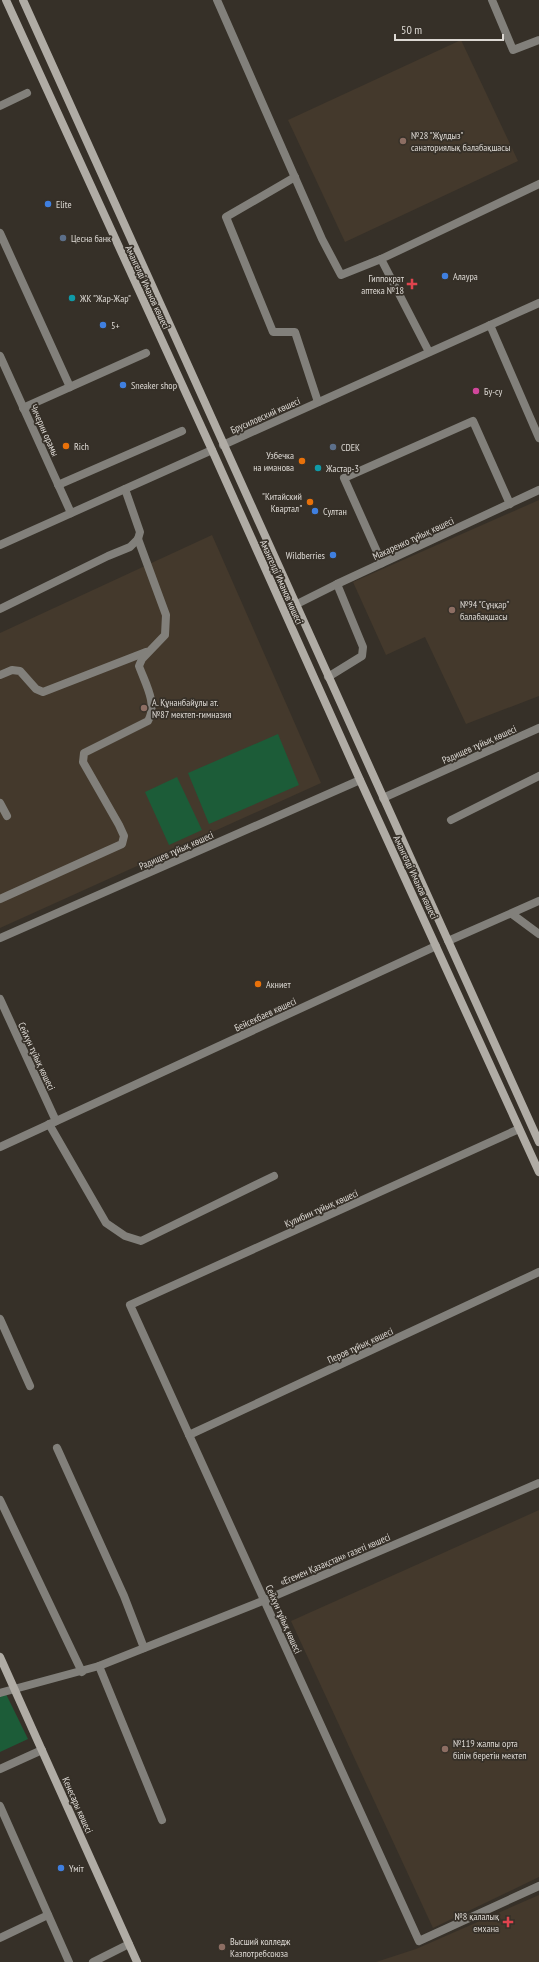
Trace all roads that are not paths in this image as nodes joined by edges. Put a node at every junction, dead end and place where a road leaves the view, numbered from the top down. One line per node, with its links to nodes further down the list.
1 (6, 0): 23 (main road, Амангелді Иманов көшесі)
2 (23, 0): 22 (main road, Амангелді Иманов көшесі)
3 (217, 0): 8 (street)
4 (492, 0): 5 (street)
5 (539, 40)
6 (28, 93): 7 (street)
7 (0, 106)
8 (295, 177): 11 (street); 18 (street)
9 (539, 184): 11 (street)
10 (0, 234): 17 (street)
11 (381, 259): 14 (street)
12 (539, 303): 13 (street, Брусиловский көшесі)
13 (490, 325): 14 (street, Брусиловский көшесі); 21 (street)
14 (429, 352): 18 (street, Брусиловский көшесі)
15 (146, 353): 17 (street)
16 (0, 356): 19 (street, Чичерин орамы)
17 (70, 387): 19 (street)
18 (318, 402): 22 (street, Брусиловский көшесі)
19 (24, 408): 24 (street, Чичерин орамы)
20 (182, 431): 24 (street)
21 (539, 438)
22 (223, 445): 23 (main road, Брусиловский көшесі); 33 (main road, Амангелді Иманов көшесі)
23 (212, 450): 25 (street, Брусиловский көшесі); 40 (main road, Амангелді Иманов көшесі)
24 (58, 485): 28 (street, Чичерин орамы)
25 (125, 489): 28 (street, Брусиловский көшесі); 29 (street)
26 (539, 490): 27 (street, Макаренко тұйық көшесі)
27 (510, 504): 31 (street, Макаренко тұйық көшесі); 31 (street)
28 (71, 513): 30 (street, Брусиловский көшесі)
29 (138, 539): 34 (street); 35 (street)
30 (0, 545)
31 (382, 564): 32 (street, Макаренко тұйық көшесі)
32 (337, 584): 33 (street, Макаренко тұйық көшесі); 37 (street)
33 (295, 605): 37 (main road, Амангелді Иманов көшесі)
34 (0, 609)
35 (151, 650): 36 (street); 45 (street)
36 (0, 675)
37 (328, 677): 41 (main road, Амангелді Иманов көшесі)
38 (539, 728): 41 (street, Радищев тұйық көшесі)
39 (539, 776): 44 (street)
40 (360, 780): 49 (street, Радищев тұйық көшесі); 51 (main road, Амангелді Иманов көшесі)
41 (383, 798): 50 (main road, Амангелді Иманов көшесі)
42 (0, 803): 43 (street)
43 (7, 816)
44 (450, 820)
45 (0, 899)
46 (539, 901): 47 (street, Бейсекбаев көшесі)
47 (512, 914): 48 (street); 50 (street, Бейсекбаев көшесі)
48 (539, 934)
49 (0, 938)
50 (448, 941): 51 (main road, Бейсекбаев көшесі); 55 (main road, Амангелді Иманов көшесі)
51 (436, 946): 53 (street, Бейсекбаев көшесі); 54 (main road, Амангелді Иманов көшесі)
52 (0, 999): 53 (street, Сейхун тұйық көшесі)
53 (52, 1122): 56 (street, Бейсекбаев көшесі); 58 (street, Сейхун тұйық көшесі)
54 (519, 1129): 57 (main road, Амангелді Иманов көшесі); 60 (street, Кулибин тұйық көшесі)
55 (539, 1142)
56 (0, 1147)
57 (539, 1172)
58 (274, 1176)
59 (539, 1272): 63 (street, Перов тұйық көшесі)
60 (130, 1305): 63 (street, Сейхун тұйық көшесі)
61 (0, 1319): 62 (street)
62 (30, 1386)
63 (189, 1435): 67 (street, Сейхун тұйық көшесі)
64 (57, 1448): 68 (street)
65 (539, 1483): 67 (street, «Егемен Қазақстан» газеті көшесі)
66 (0, 1500): 71 (street)
67 (265, 1600): 68 (street, «Егемен Қазақстан» газеті көшесі); 78 (street, Сейхун тұйық көшесі)
68 (144, 1648): 70 (street, «Егемен Қазақстан» газеті көшесі)
69 (0, 1657): 72 (main road, Кенесары көшесі)
70 (99, 1666): 71 (street, «Егемен Қазақстан» газеті көшесі); 77 (street)
71 (82, 1672): 72 (street, «Егемен Қазақстан» газеті көшесі)
72 (15, 1689): 73 (street, «Егемен Қазақстан» газеті көшесі); 74 (main road, Кенесары көшесі)
73 (0, 1693)
74 (42, 1750): 75 (street); 81 (main road, Кенесары көшесі)
75 (0, 1769)
76 (0, 1806): 79 (street)
77 (162, 1820)
78 (539, 1886)
79 (48, 1915): 80 (street); 82 (street)
80 (0, 1938)
81 (129, 1944): 83 (street); 84 (main road, Кенесары көшесі)
82 (69, 1962)
83 (94, 1962)
84 (137, 1962)

